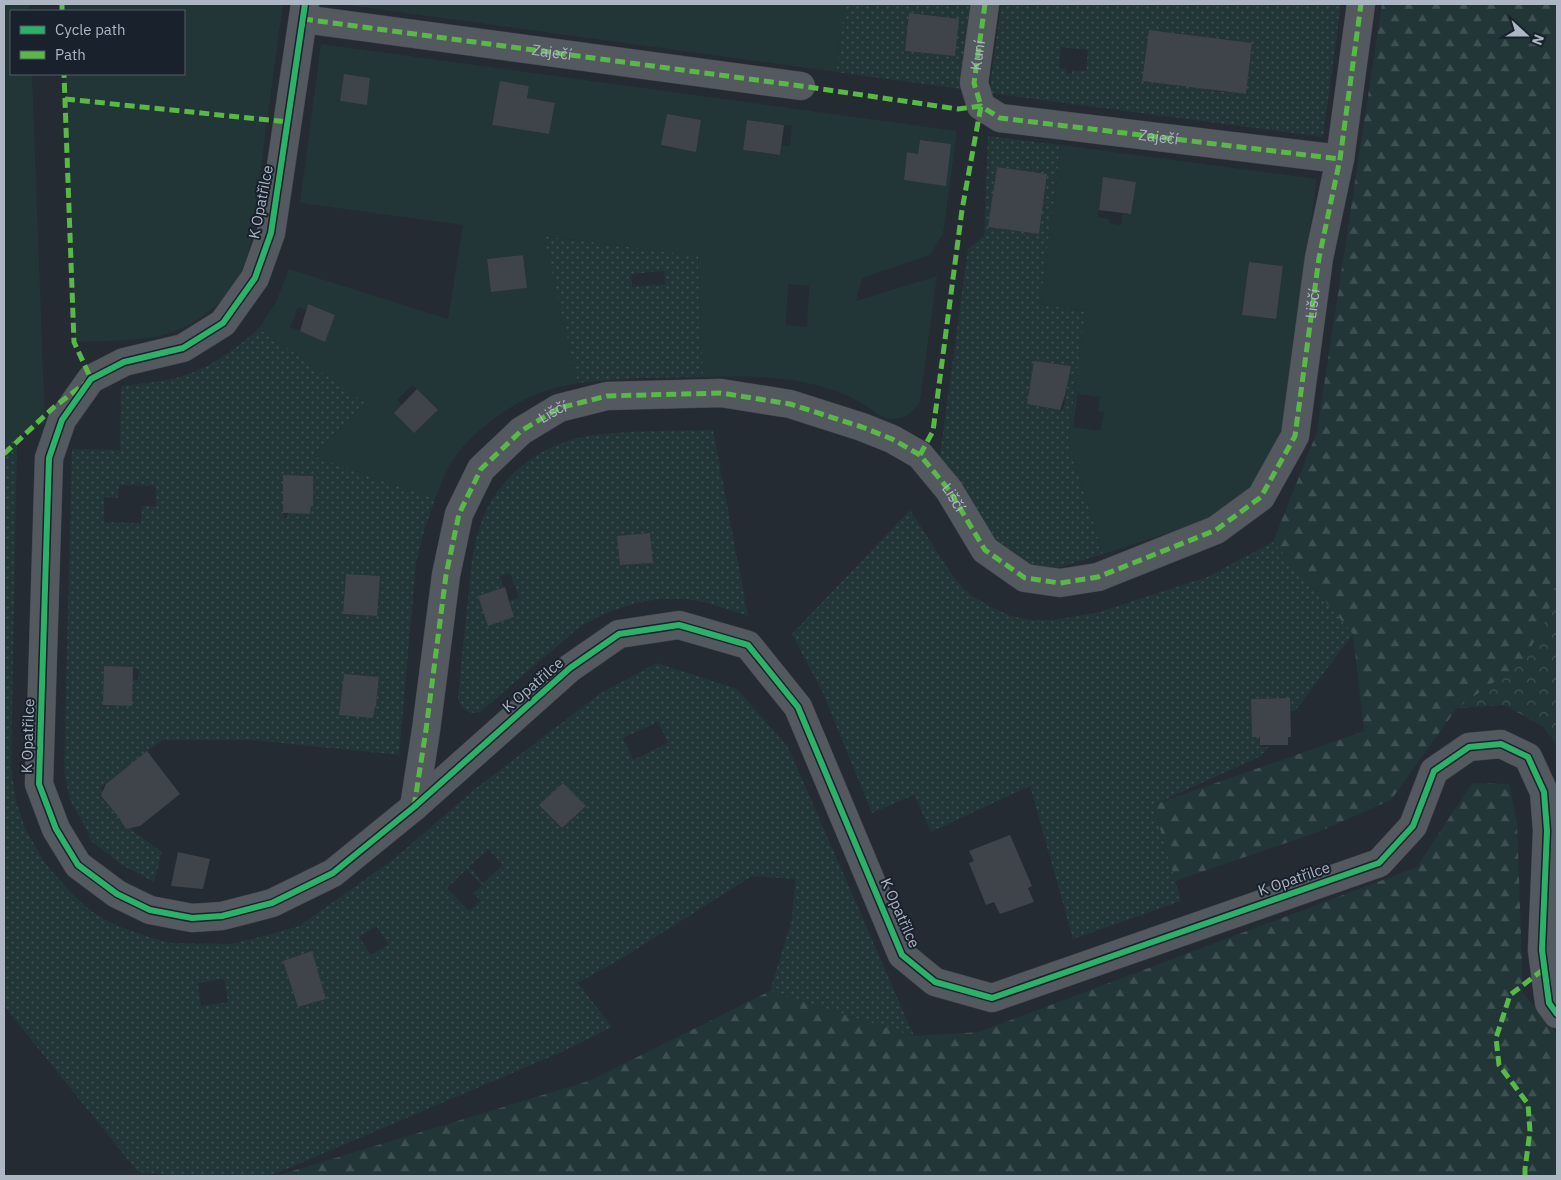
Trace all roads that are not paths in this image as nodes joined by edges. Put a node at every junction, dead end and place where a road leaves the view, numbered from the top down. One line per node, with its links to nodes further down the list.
1 (985, 4): 5 (street, Kuní)
2 (1361, 4): 6 (street, Liščí)
3 (304, 11): 4 (street, Zaječí); 7 (street, K Opatřilce)
4 (801, 86)
5 (981, 106): 6 (street, Zaječí)
6 (1340, 159): 7 (street, Liščí)
7 (414, 808): 8 (street, K Opatřilce)
8 (1557, 1014)

